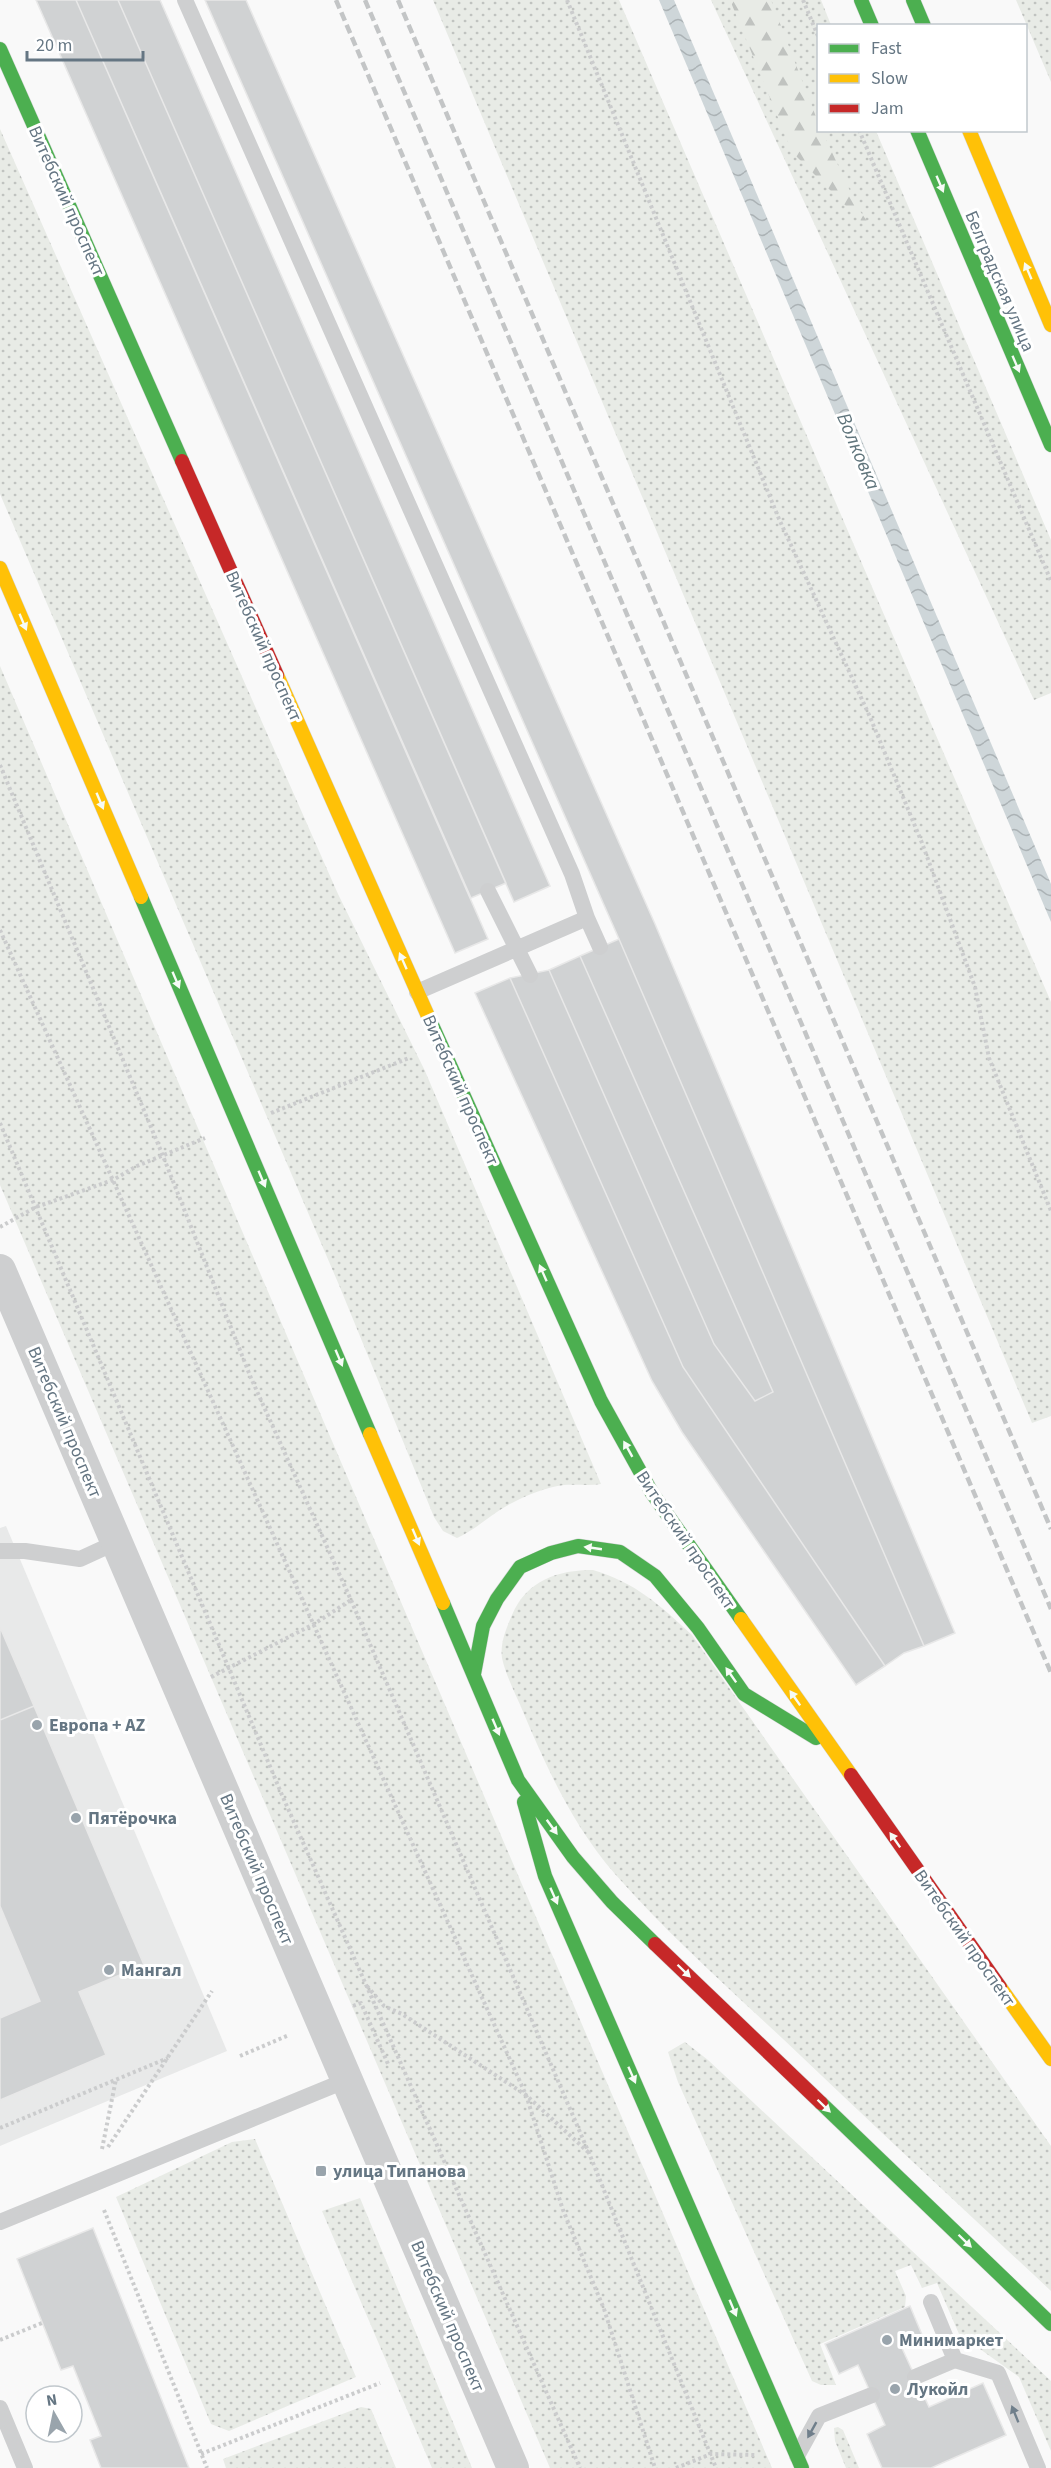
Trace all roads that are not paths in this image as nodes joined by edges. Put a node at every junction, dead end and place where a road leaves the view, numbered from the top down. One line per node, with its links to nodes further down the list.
1 (185, 0): 13 (lane)
2 (861, 0): 4 (main road)
3 (914, 0): 5 (main road)
4 (871, 24)
5 (923, 24)
6 (0, 49): 17 (main road, Витебский проспект, one-way to 6)
7 (918, 132): 10 (main road, Белградская улица, one-way to 10)
8 (970, 132): 9 (main road, Белградская улица, one-way to 8)
9 (1051, 325)
10 (1051, 445)
11 (0, 568): 21 (main road, one-way to 21)
12 (488, 891): 14 (lane)
13 (587, 918): 14 (lane); 15 (lane)
14 (518, 947): 16 (lane); 17 (lane)
15 (600, 947)
16 (530, 975)
17 (417, 992): 22 (main road, Витебский проспект, one-way to 17)
18 (0, 1270): 19 (street, Витебский проспект)
19 (117, 1542): 20 (lane); 25 (street, Витебский проспект)
20 (0, 1551)
21 (474, 1674): 22 (main road, one-way to 21); 23 (main road, one-way to 23)
22 (828, 1746): 24 (main road, Витебский проспект, one-way to 22)
23 (518, 1780): 28 (main road, one-way to 28); 33 (main road, one-way to 33)
24 (1051, 2059)
25 (347, 2080): 26 (lane); 36 (street, Витебский проспект)
26 (0, 2222)
27 (931, 2302): 29 (lane)
28 (1051, 2324)
29 (955, 2360): 30 (lane); 34 (lane, one-way to 29)
30 (915, 2377)
31 (872, 2395): 33 (lane, one-way to 33)
32 (0, 2408): 35 (lane)
33 (800, 2462)
34 (1035, 2467)
35 (25, 2468)
36 (513, 2468)

